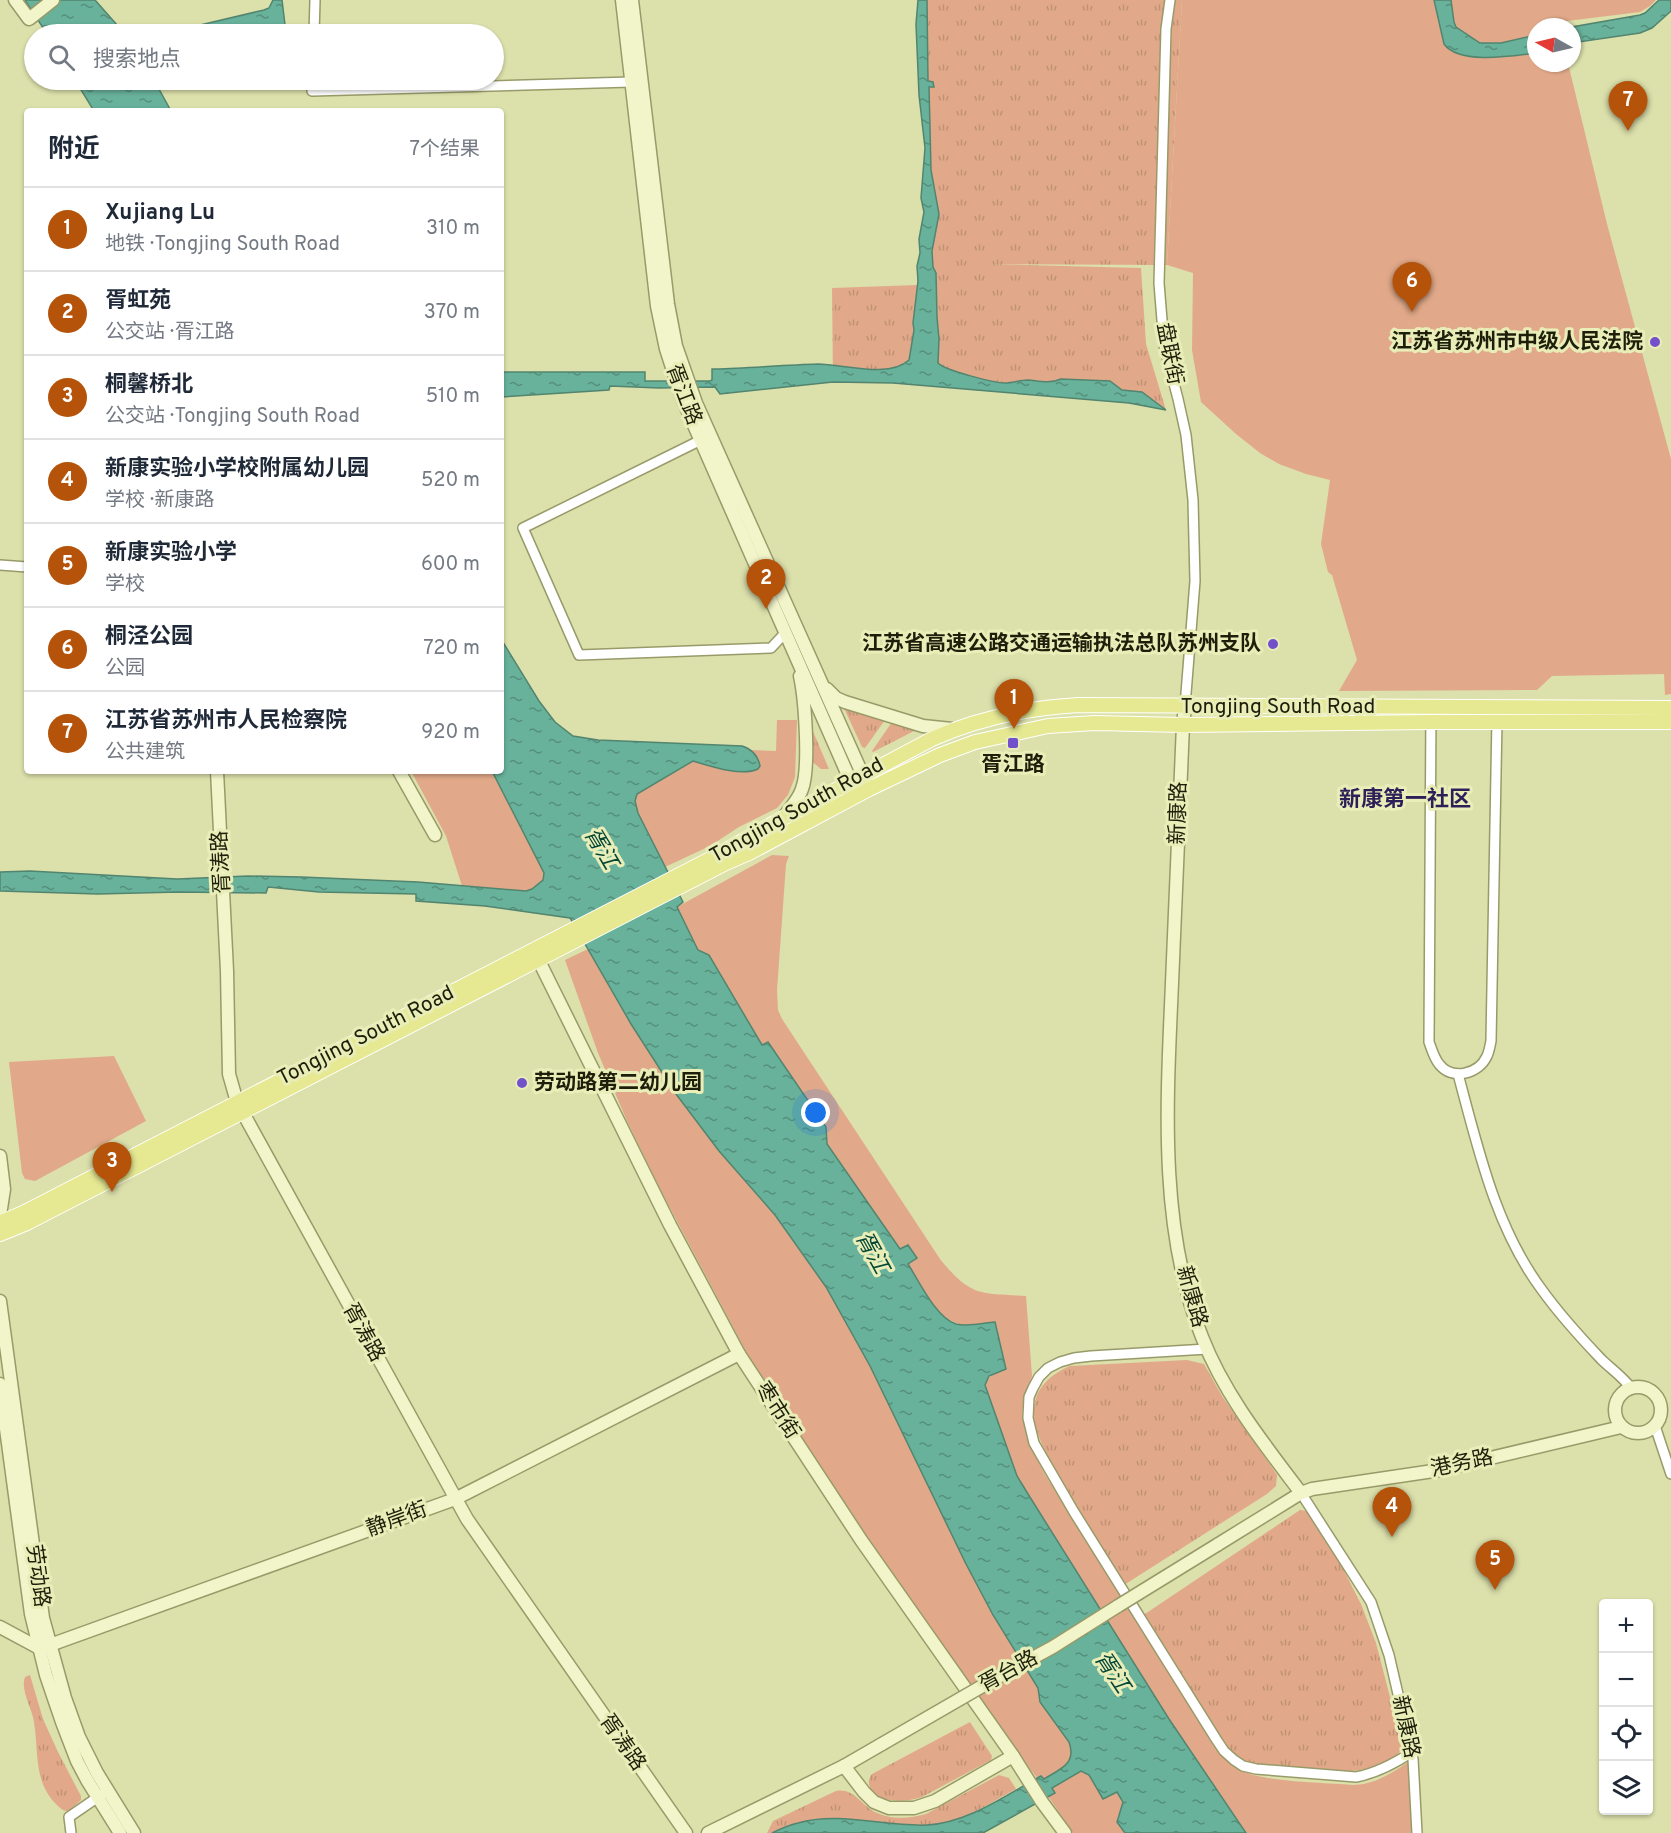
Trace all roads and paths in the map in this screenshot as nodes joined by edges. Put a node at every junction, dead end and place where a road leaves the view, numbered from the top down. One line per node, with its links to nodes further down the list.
1 (15, 0): 2 (street)
2 (53, 0)
3 (315, 0): 7 (street)
4 (622, 0): 8 (street, 胥江路)
5 (632, 0): 12 (street, 胥江路)
6 (1170, 0): 20 (street, 盘联街)
7 (314, 24)
8 (632, 82): 9 (street); 12 (street, 胥江路)
9 (504, 86)
10 (312, 90): 11 (street)
11 (348, 90)
12 (668, 334): 13 (street, 胥江路)
13 (696, 417): 14 (street, 胥江路); 19 (street, 胥江路)
14 (701, 440): 17 (street, 胥江路); 17 (street)
15 (0, 565): 16 (street)
16 (24, 567)
17 (786, 632): 18 (street, 胥江路)
18 (798, 659): 29 (street, 胥江路); 30 (street)
19 (821, 683): 26 (street); 29 (street, 胥江路)
20 (1185, 706): 22 (main road, Tongjing South Road); 25 (street, 新康路); 26 (main road, Tongjing South Road)
21 (1671, 708): 23 (main road, Tongjing South Road)
22 (1431, 715): 23 (main road, Tongjing South Road); 25 (main road, Tongjing South Road); 35 (street)
23 (1497, 715): 24 (main road, Tongjing South Road); 35 (street)
24 (1671, 722)
25 (1183, 725): 29 (main road, Tongjing South Road); 42 (street, 新康路)
26 (952, 729): 29 (main road, Tongjing South Road)
27 (217, 774): 36 (street, 胥涛路)
28 (401, 774): 31 (street)
29 (860, 786): 30 (main road, Tongjing South Road); 32 (main road, Tongjing South Road)
30 (783, 818): 32 (main road, Tongjing South Road)
31 (435, 835)
32 (682, 880): 33 (main road, Tongjing South Road)
33 (574, 935): 34 (main road, Tongjing South Road); 36 (main road, Tongjing South Road)
34 (538, 959): 36 (main road, Tongjing South Road); 43 (street, 枣市街)
35 (1458, 1074): 45 (street)
36 (240, 1106): 39 (main road, Tongjing South Road); 40 (main road, Tongjing South Road); 51 (street, 胥涛路)
37 (0, 1156): 38 (street)
38 (0, 1215)
39 (0, 1222)
40 (0, 1234)
41 (0, 1301): 53 (street, 劳动路)
42 (1207, 1349): 50 (street, 新康路); 54 (street)
43 (739, 1354): 51 (street, 静岸街); 55 (street, 枣市街)
44 (0, 1384): 53 (street, 劳动路)
45 (1631, 1388): 46 (street); 48 (street)
46 (1666, 1406): 47 (street)
47 (1655, 1426): 48 (street); 49 (street)
48 (1621, 1427): 50 (street, 港务路)
49 (1671, 1474)
50 (1301, 1493): 54 (street, 新康路); 56 (street, 胥台路, bridge)
51 (455, 1499): 53 (street, 静岸街); 61 (street, 胥涛路)
52 (0, 1628): 53 (street)
53 (44, 1646): 57 (street, 劳动路)
54 (1412, 1752): 64 (street, 新康路)
55 (1013, 1756): 56 (street); 63 (street, 枣市街)
56 (843, 1766): 62 (street, 胥台路)
57 (102, 1794): 58 (street); 59 (street, 劳动路); 60 (street, 劳动路)
58 (71, 1833)
59 (120, 1833)
60 (134, 1833)
61 (686, 1833)
62 (708, 1833)
63 (1065, 1833)
64 (1417, 1833)

